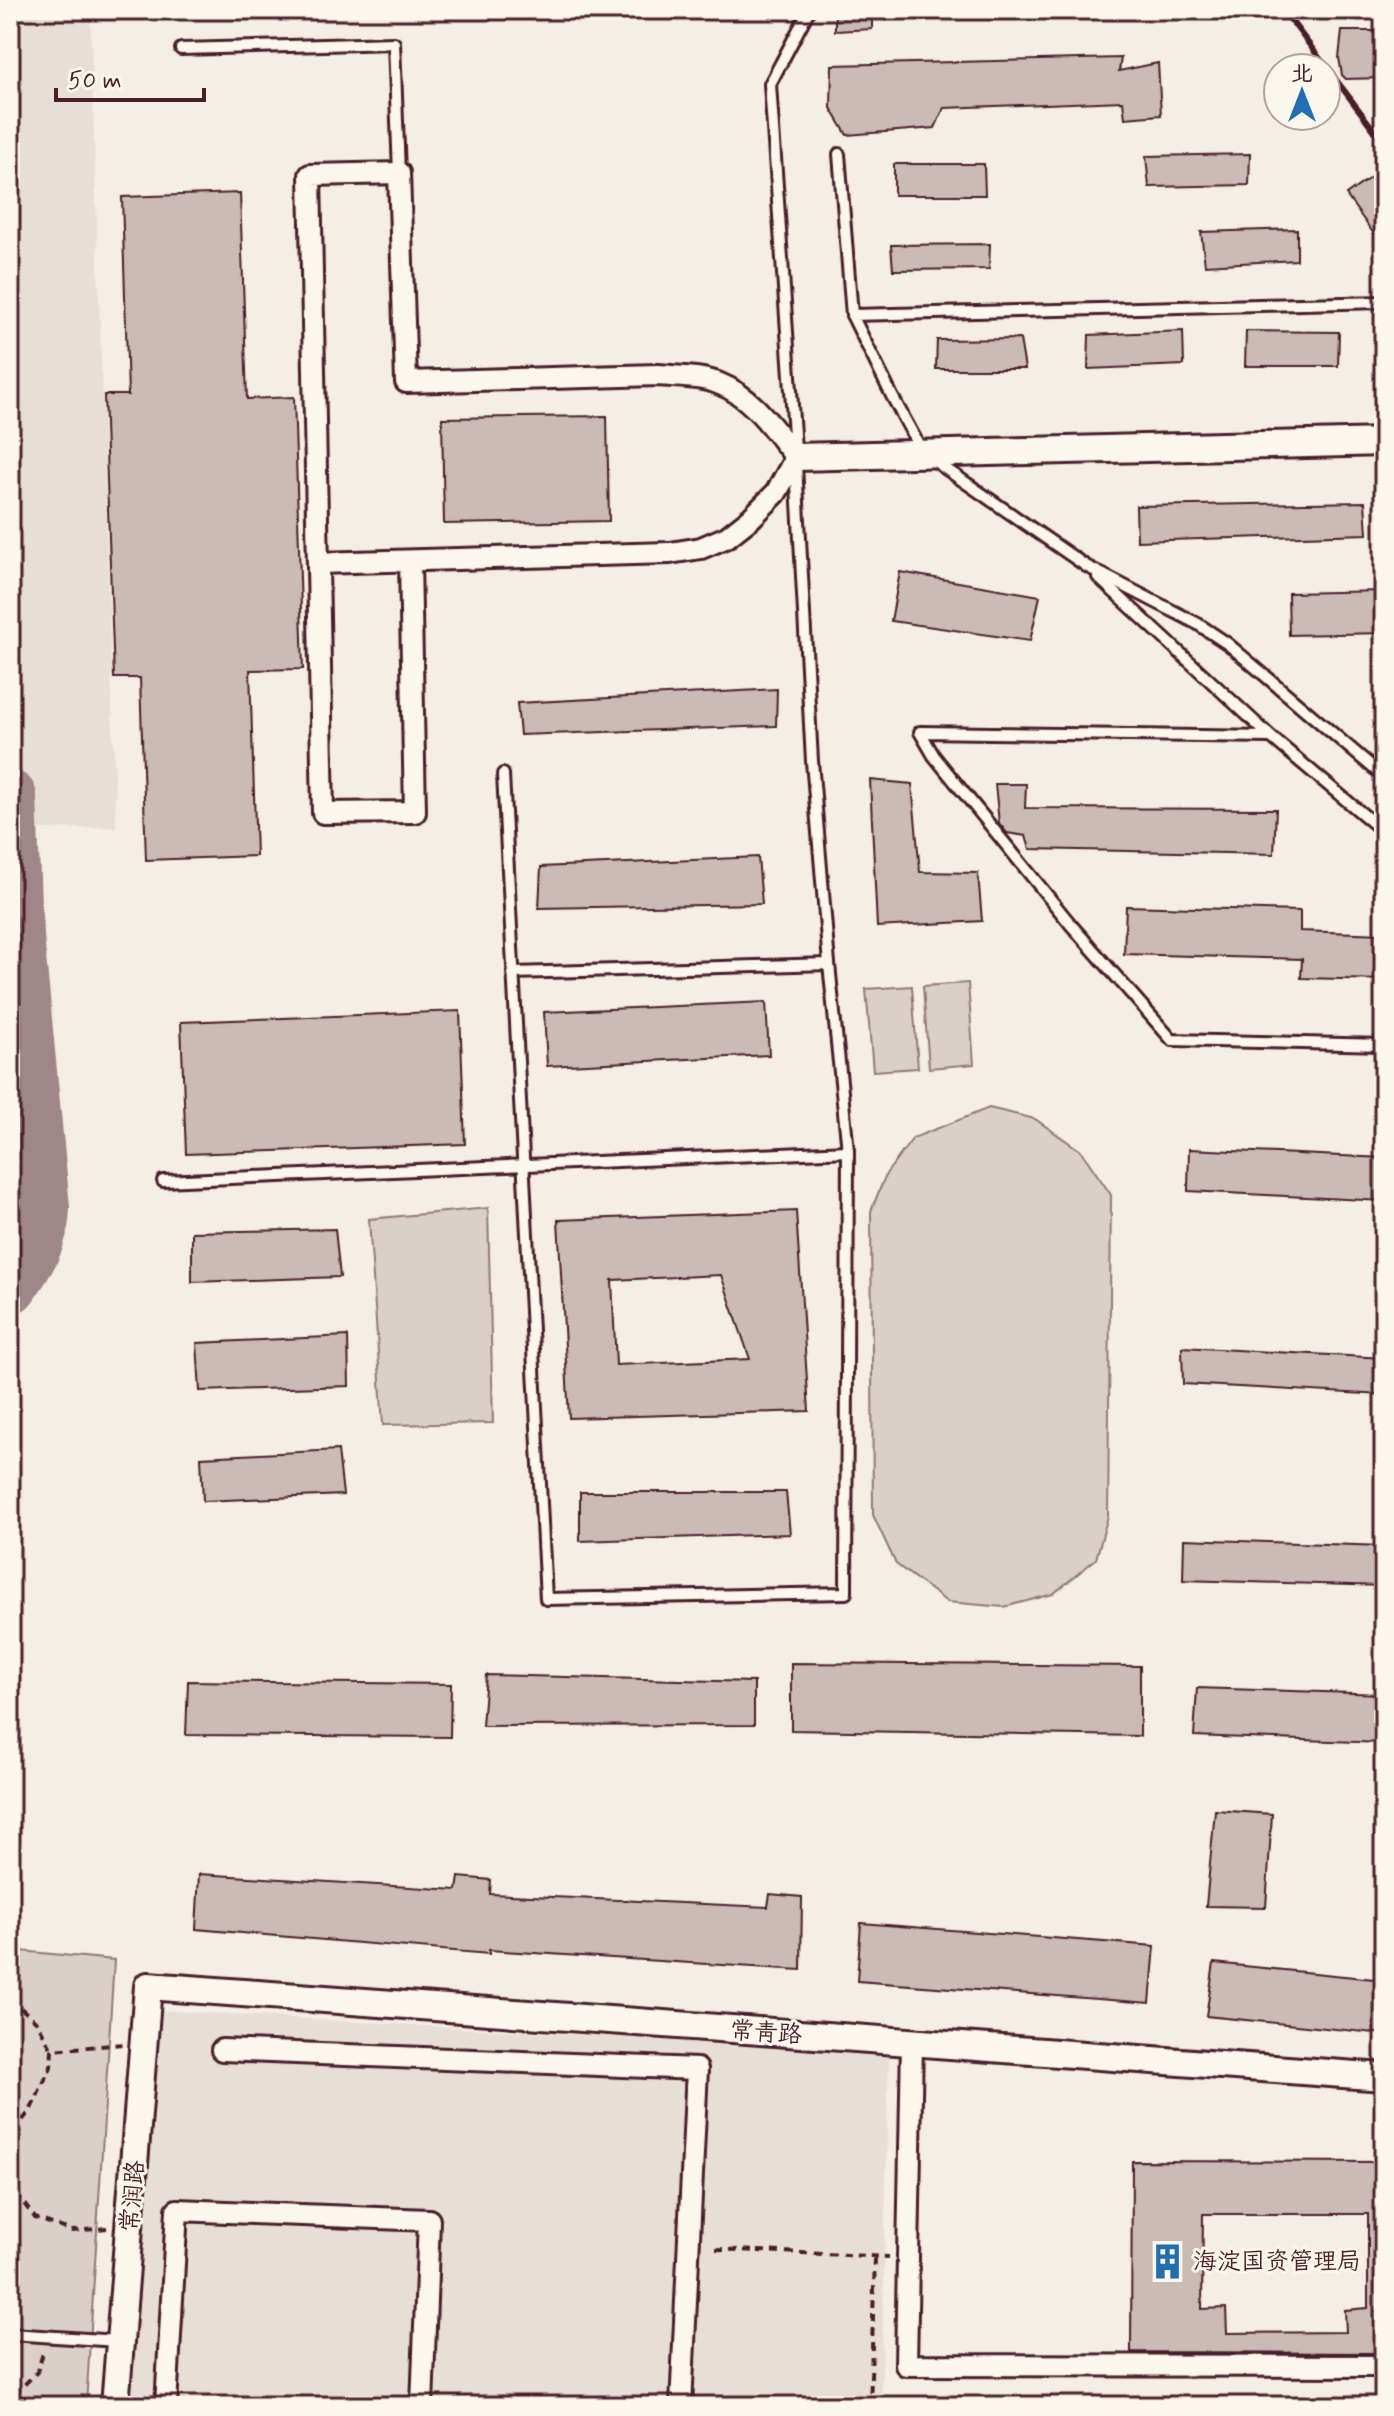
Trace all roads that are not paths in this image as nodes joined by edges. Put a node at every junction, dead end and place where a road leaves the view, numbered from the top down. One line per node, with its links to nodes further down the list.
1 (809, 10): 9 (lane)
2 (181, 49): 4 (lane)
3 (839, 154): 6 (lane)
4 (399, 173): 9 (street); 11 (street)
5 (1384, 302): 6 (lane)
6 (852, 315): 8 (lane)
7 (1384, 442): 8 (street)
8 (923, 453): 9 (street); 12 (lane)
9 (796, 457): 10 (street); 17 (lane)
10 (410, 561): 11 (street); 11 (street)
11 (318, 563)
12 (1086, 566): 13 (lane); 15 (lane)
13 (1271, 737): 16 (lane); 19 (lane)
14 (503, 774): 18 (lane)
15 (1384, 777)
16 (1384, 832)
17 (829, 964): 18 (lane); 20 (lane)
18 (513, 973): 21 (lane)
19 (1384, 1045)
20 (848, 1151): 21 (lane); 21 (lane)
21 (523, 1165): 22 (lane)
22 (163, 1181)
23 (148, 1986): 24 (street, 常青路); 28 (street, 常润路)
24 (912, 2042): 26 (street, 常青路); 29 (street)
25 (222, 2050): 33 (street)
26 (1384, 2077)
27 (10, 2334): 28 (lane)
28 (120, 2341): 30 (street, 常润路)
29 (1384, 2366)
30 (115, 2406)
31 (166, 2406): 32 (street)
32 (422, 2406)
33 (681, 2406)

